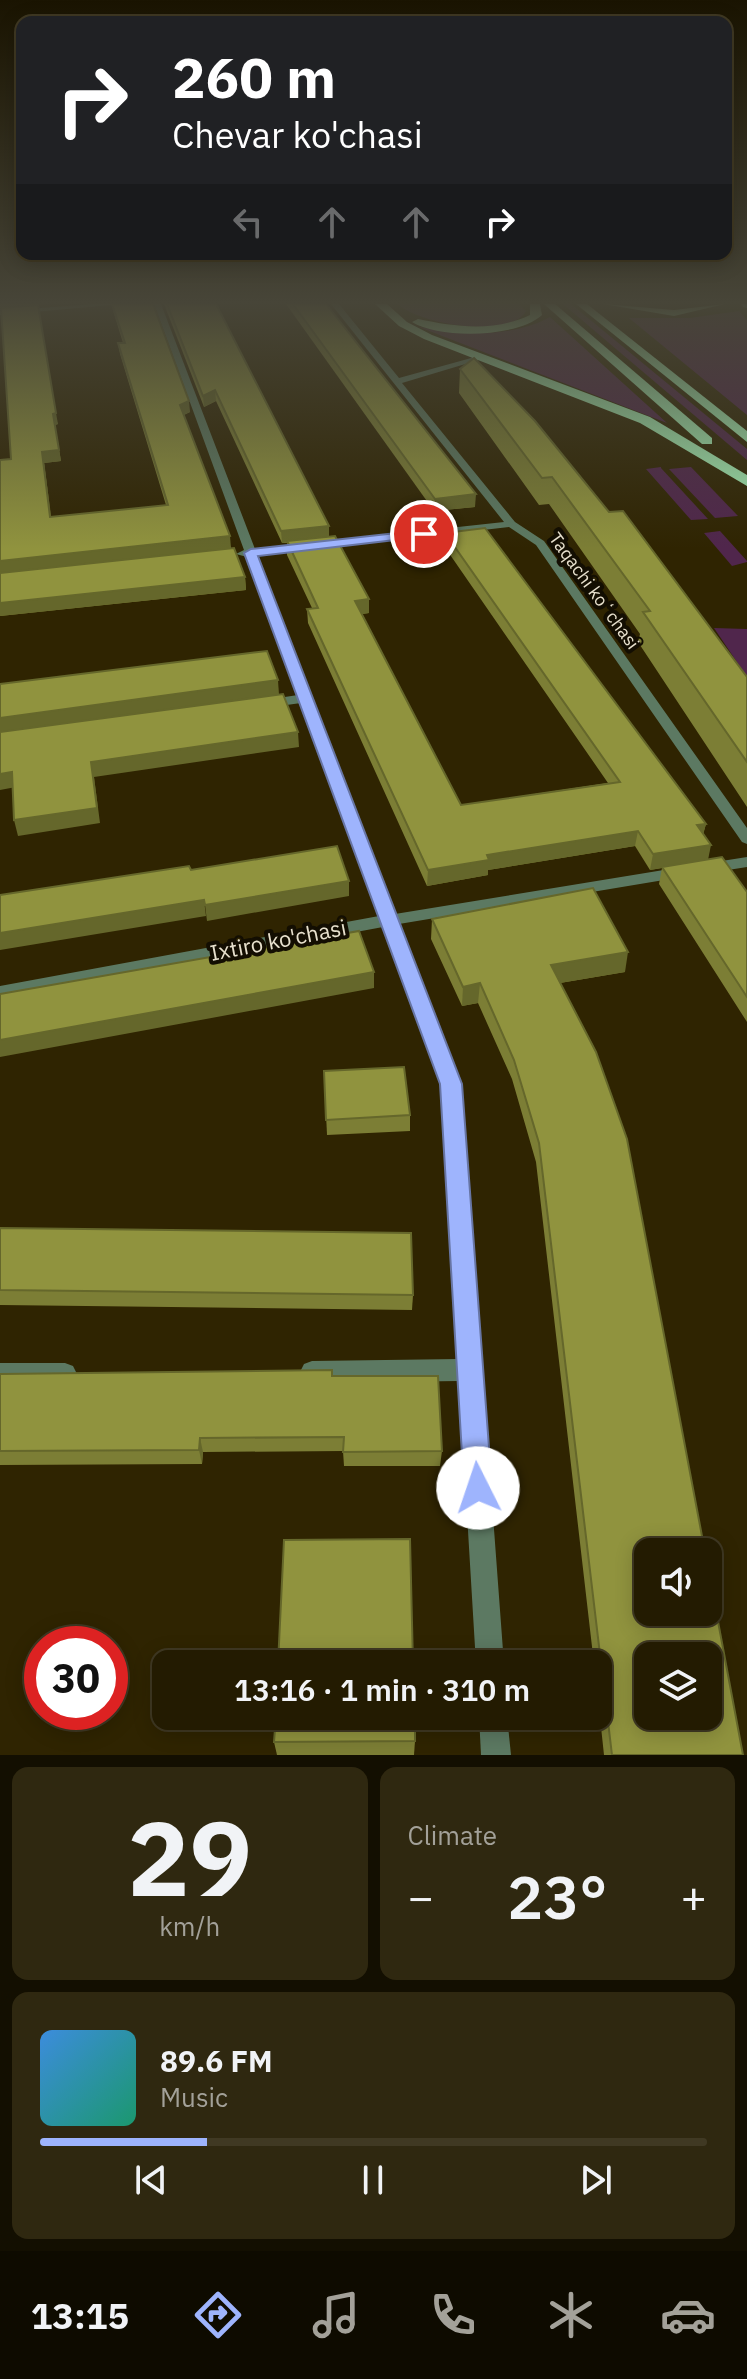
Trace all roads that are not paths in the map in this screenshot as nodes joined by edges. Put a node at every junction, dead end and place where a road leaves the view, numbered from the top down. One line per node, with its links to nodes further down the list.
1 (185, 386): 9 (street)
2 (398, 386): 8 (street, Taqachi koʻchasi)
3 (555, 386): 7 (highway)
4 (642, 386): 7 (highway)
5 (682, 386): 6 (highway)
6 (747, 438)
7 (747, 478)
8 (511, 524): 9 (street); 12 (street, Taqachi koʻchasi)
9 (243, 554): 10 (street)
10 (307, 698): 11 (street); 14 (street)
11 (246, 707)
12 (747, 839)
13 (747, 862): 14 (street, Ixtiro ko'chasi)
14 (390, 920): 15 (street, Ixtiro ko'chasi); 16 (street)
15 (0, 992)
16 (470, 1370): 17 (street); 20 (street)
17 (282, 1372)
18 (94, 1373): 19 (street)
19 (0, 1374)
20 (489, 1650)
21 (494, 1730): 22 (street)
22 (496, 1755)

